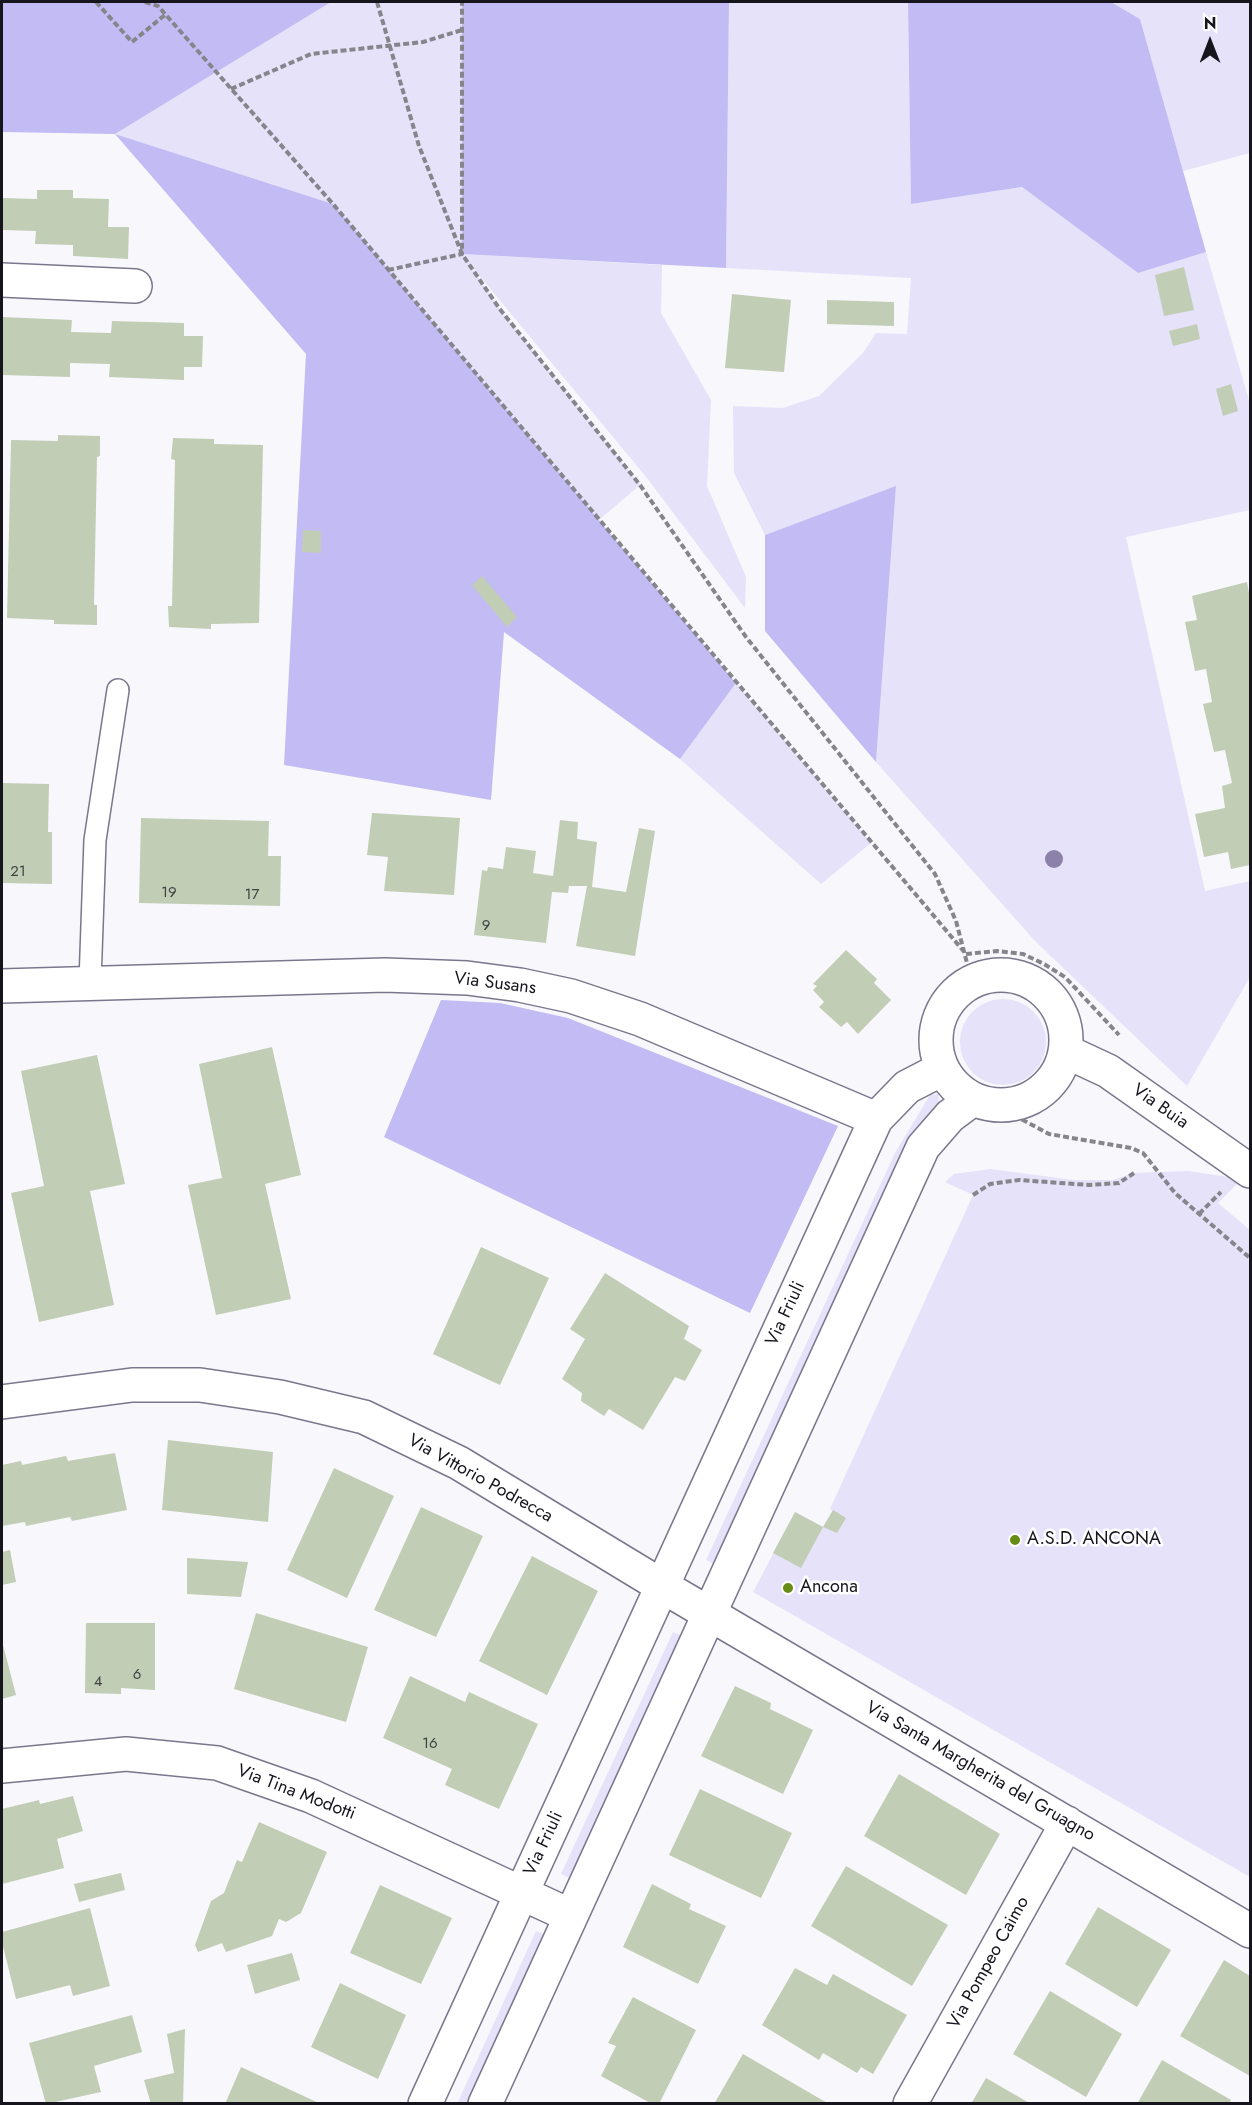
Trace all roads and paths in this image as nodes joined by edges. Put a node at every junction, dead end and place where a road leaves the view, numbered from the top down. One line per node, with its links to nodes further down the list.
1 (96, 2): 5 (path)
2 (146, 2): 5 (path)
3 (377, 2): 7 (path)
4 (462, 2): 6 (path)
5 (166, 14): 8 (path)
6 (462, 30): 7 (path); 9 (path)
7 (390, 44): 8 (path); 9 (path)
8 (231, 89): 10 (path)
9 (462, 254): 10 (path); 14 (path)
10 (388, 270): 14 (path)
11 (2, 280): 12 (street)
12 (135, 286)
13 (118, 690): 15 (lane)
14 (969, 968): 17 (path); 18 (street); 19 (street)
15 (90, 982): 16 (street, Via Susans); 21 (street, Via Susans)
16 (2, 986)
17 (1120, 1036)
18 (1065, 1051): 20 (street); 22 (street, Via Buia)
19 (942, 1069): 20 (street); 21 (street, Via Friuli)
20 (984, 1102): 26 (path); 30 (street)
21 (876, 1119): 29 (street, Via Friuli)
22 (1251, 1171)
23 (1134, 1173): 24 (path)
24 (973, 1195)
25 (1214, 1199): 26 (path)
26 (1199, 1214): 27 (path)
27 (1251, 1258)
28 (2, 1402): 29 (street, Via Vittorio Podrecca)
29 (662, 1586): 30 (street); 33 (street, Via Friuli)
30 (710, 1613): 32 (street, Via Santa Margherita del Gruagno); 34 (street)
31 (2, 1766): 33 (street, Via Tina Modotti)
32 (1067, 1823): 35 (street, Via Santa Margherita del Gruagno); 38 (street, Via Pompeo Caimo)
33 (522, 1892): 34 (street, Via Tina Modotti); 36 (street, Via Friuli)
34 (571, 1916): 37 (street)
35 (1251, 1930)
36 (425, 2103)
37 (485, 2103)
38 (910, 2103)

